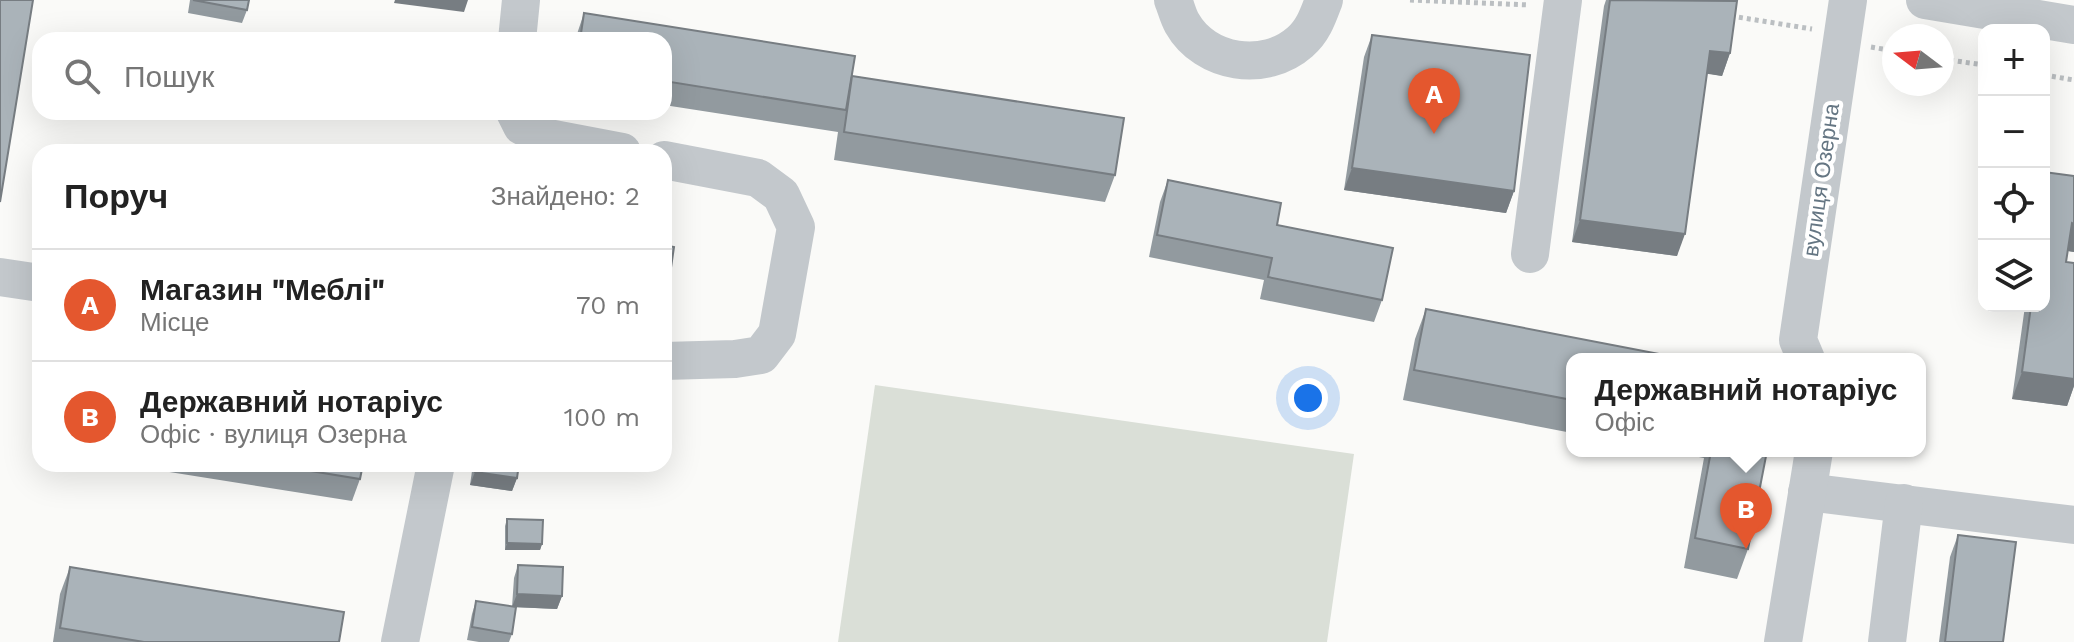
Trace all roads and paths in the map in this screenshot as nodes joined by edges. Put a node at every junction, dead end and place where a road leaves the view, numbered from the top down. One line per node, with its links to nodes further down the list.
1 (521, 0): 10 (street)
2 (1173, 0): 3 (street)
3 (1324, 0)
4 (1410, 0): 7 (path)
5 (1848, 0): 11 (street, вулиця Озерна)
6 (1925, 0): 9 (street)
7 (1563, 2): 20 (street)
8 (1728, 16): 11 (path)
9 (2074, 25)
10 (518, 32)
11 (1841, 38): 12 (path); 23 (street, вулиця Озерна)
12 (1882, 48)
13 (1954, 61): 14 (path)
14 (1978, 64)
15 (2050, 76): 16 (path)
16 (2074, 80)
17 (519, 120): 18 (street)
18 (580, 144)
19 (672, 162): 24 (street)
20 (1530, 254)
21 (0, 277): 22 (street)
22 (32, 282)
23 (1802, 350)
24 (672, 361)
25 (1813, 457): 27 (street)
26 (434, 472): 30 (street)
27 (1807, 492): 28 (street); 31 (street)
28 (1904, 503): 29 (street); 32 (street)
29 (2074, 525)
30 (400, 642)
31 (1783, 642)
32 (1887, 642)

